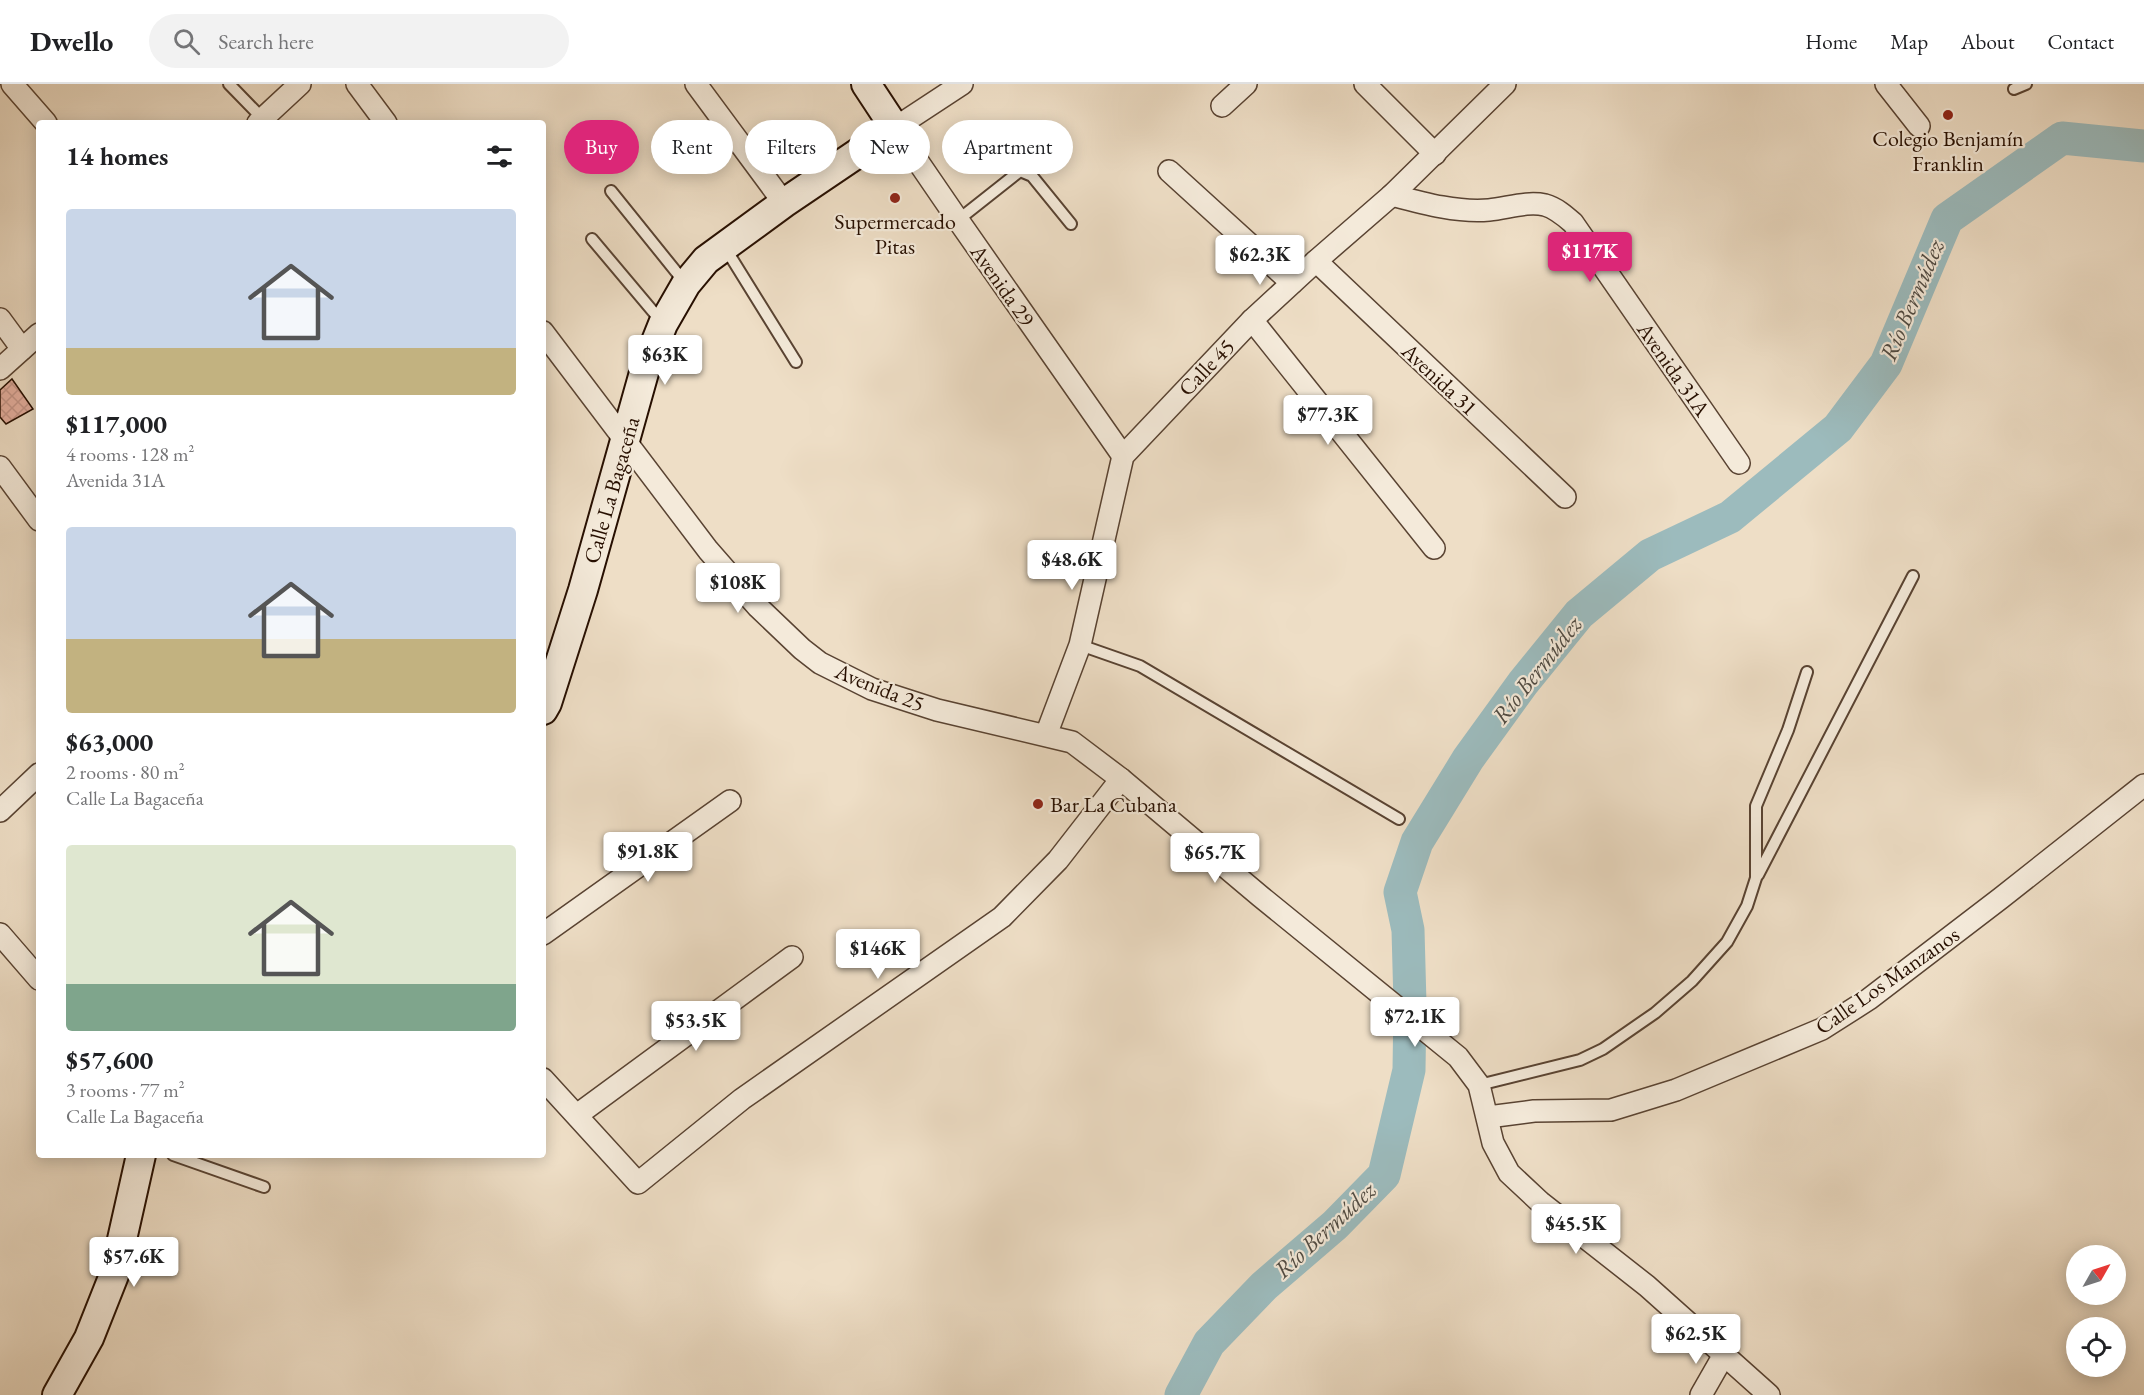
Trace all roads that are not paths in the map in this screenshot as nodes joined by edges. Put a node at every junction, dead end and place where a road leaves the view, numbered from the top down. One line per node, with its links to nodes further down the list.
1 (12, 84): 15 (street)
2 (229, 84): 16 (lane)
3 (300, 84): 17 (street)
4 (357, 84): 18 (street)
5 (696, 84): 28 (street)
6 (866, 84): 19 (street, Avenida 29)
7 (962, 84): 20 (street)
8 (1246, 84): 14 (street)
9 (1365, 84): 22 (street)
10 (1505, 84): 22 (street, Calle 45)
11 (1886, 84): 21 (street)
12 (2026, 84): 13 (lane)
13 (2014, 89)
14 (1222, 106)
15 (43, 120)
16 (259, 120)
17 (261, 120)
18 (384, 120)
19 (890, 120)
20 (907, 120)
21 (1919, 126)
22 (1436, 154): 27 (street, Calle 45)
23 (849, 159): 28 (street, Calle La Bagaceña)
24 (1169, 171): 34 (street)
25 (926, 174): 29 (street, Avenida 29)
26 (611, 191): 35 (lane)
27 (1392, 195): 33 (street, Calle 45); 46 (street, Avenida 31A)
28 (784, 203): 32 (street, Calle La Bagaceña)
29 (958, 220): 30 (lane); 45 (street, Avenida 29)
30 (1071, 224)
31 (592, 239): 38 (lane)
32 (724, 246): 35 (street, Calle La Bagaceña); 42 (lane)
33 (1316, 261): 34 (street, Calle 45); 48 (street, Avenida 31)
34 (1292, 283): 37 (street, Calle 45)
35 (686, 284): 38 (street, Calle La Bagaceña)
36 (0, 319): 41 (street)
37 (1252, 320): 45 (street, Calle 45); 50 (street)
38 (663, 324): 44 (street, Calle La Bagaceña)
39 (546, 336): 44 (street, Avenida 25)
40 (36, 337): 41 (street)
41 (22, 350): 43 (street)
42 (796, 362)
43 (0, 369)
44 (626, 441): 54 (street, Calle La Bagaceña); 55 (street, Avenida 25)
45 (1123, 456): 52 (street)
46 (1739, 463)
47 (0, 467): 49 (street)
48 (1565, 497)
49 (36, 516)
50 (1434, 548)
51 (1913, 576): 62 (lane)
52 (1080, 645): 55 (street); 61 (lane)
53 (1807, 672): 62 (lane)
54 (546, 701)
55 (1046, 735): 57 (street, Avenida 25)
56 (36, 777): 60 (street)
57 (1121, 779): 68 (street, Avenida 25); 69 (street)
58 (2144, 785): 70 (street, Calle Los Manzanos)
59 (730, 801): 63 (street)
60 (0, 811)
61 (1399, 819)
62 (1756, 878): 68 (lane)
63 (546, 932)
64 (0, 934): 66 (street)
65 (792, 957): 69 (street)
66 (36, 976)
67 (546, 1082): 69 (street)
68 (1479, 1085): 70 (street)
69 (577, 1115)
70 (1488, 1117): 74 (street)
71 (140, 1158): 75 (street)
72 (182, 1158): 73 (lane)
73 (264, 1187)
74 (1725, 1353): 76 (street); 77 (street)
75 (57, 1395)
76 (1701, 1395)
77 (1769, 1395)

